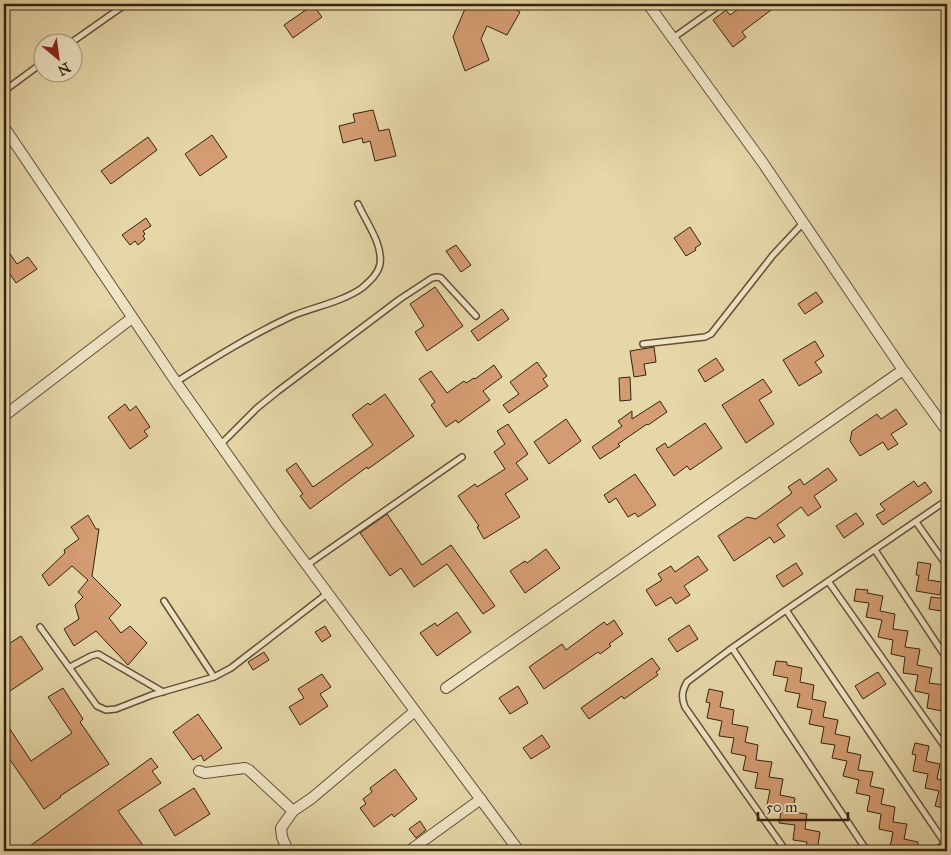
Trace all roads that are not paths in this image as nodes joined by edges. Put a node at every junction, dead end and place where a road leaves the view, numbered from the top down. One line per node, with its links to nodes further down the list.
1 (126, 4): 4 (lane)
2 (648, 4): 5 (street)
3 (722, 4): 5 (lane)
4 (82, 35)
5 (673, 38): 10 (street)
6 (32, 70): 7 (lane)
7 (4, 91)
8 (4, 127): 12 (street)
9 (358, 204): 15 (lane)
10 (803, 222): 13 (lane); 14 (street)
11 (476, 316): 18 (lane)
12 (132, 318): 15 (street); 16 (street)
13 (643, 344)
14 (904, 370): 17 (street); 34 (street)
15 (176, 382): 18 (street)
16 (4, 416)
17 (947, 431)
18 (220, 445): 23 (street)
19 (462, 457): 23 (lane)
20 (947, 500): 21 (lane)
21 (916, 522): 22 (lane); 24 (lane)
22 (875, 550): 25 (lane); 31 (lane)
23 (306, 565): 26 (street)
24 (947, 566)
25 (828, 581): 28 (lane); 37 (lane)
26 (328, 593): 33 (lane); 36 (street)
27 (164, 601): 33 (lane)
28 (786, 610): 30 (lane); 41 (lane)
29 (40, 627): 32 (lane)
30 (732, 648): 45 (lane); 46 (lane)
31 (947, 659)
32 (70, 667): 35 (lane); 35 (lane)
33 (214, 677): 35 (lane)
34 (446, 688)
35 (163, 692)
36 (415, 711): 39 (street); 40 (street)
37 (947, 750)
38 (199, 771): 40 (street)
39 (481, 799): 43 (street); 44 (street)
40 (293, 811): 42 (street)
41 (946, 842): 47 (lane)
42 (288, 851)
43 (409, 851)
44 (519, 851)
45 (786, 851)
46 (867, 851)
47 (936, 851)

